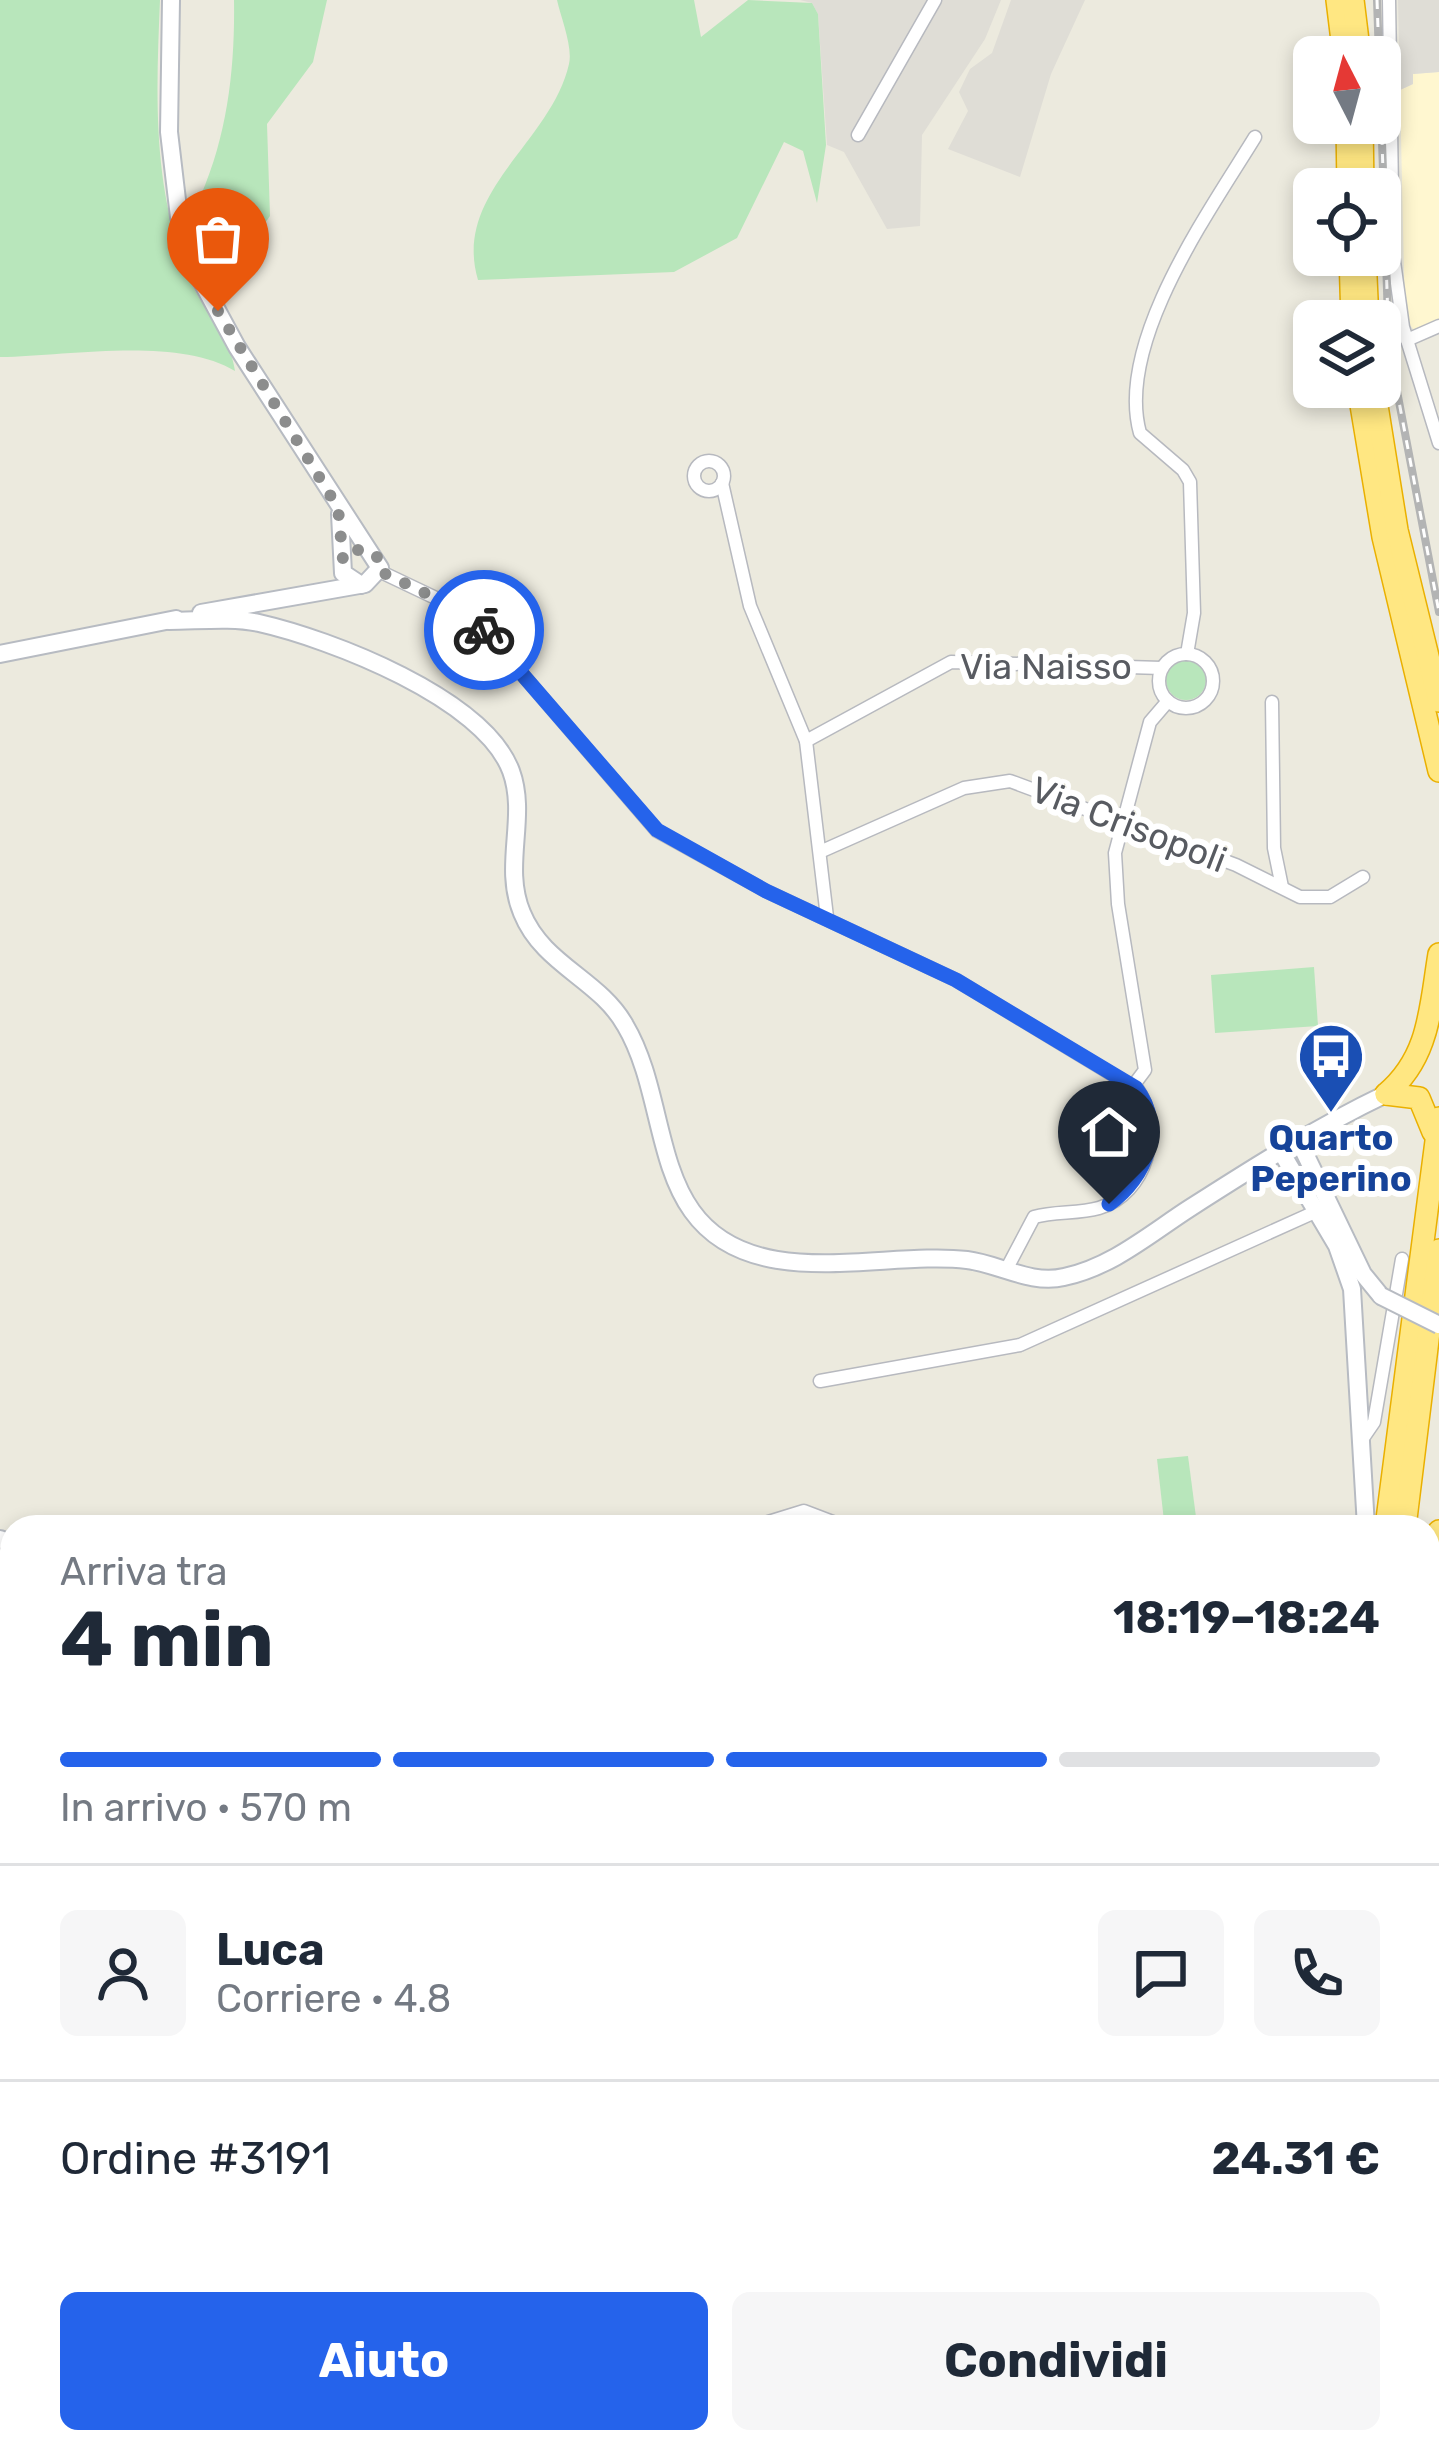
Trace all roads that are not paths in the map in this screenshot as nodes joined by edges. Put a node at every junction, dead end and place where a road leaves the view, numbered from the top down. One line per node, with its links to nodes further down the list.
1 (171, 0): 16 (street)
2 (935, 0): 8 (street)
3 (1337, 0): 6 (highway)
4 (1353, 0): 7 (highway)
5 (1389, 0): 11 (street)
6 (1341, 36)
7 (1357, 36)
8 (857, 134)
9 (1255, 137): 28 (street)
10 (1439, 326): 11 (street)
11 (1407, 340): 14 (street)
12 (1362, 408): 34 (highway)
13 (1377, 408): 30 (highway)
14 (1439, 443)
15 (721, 491): 33 (street)
16 (338, 508): 17 (street); 18 (street)
17 (369, 550): 18 (street); 19 (street)
18 (343, 563): 20 (street); 21 (street)
19 (379, 571): 20 (street); 39 (street)
20 (362, 585): 21 (street)
21 (316, 592): 22 (street)
22 (276, 600): 23 (street); 26 (street)
23 (256, 603): 24 (street); 25 (street)
24 (169, 621): 25 (street); 27 (street)
25 (272, 627): 26 (street)
26 (299, 634): 50 (street)
27 (0, 653)
28 (1187, 654): 29 (street); 31 (street)
29 (1162, 668): 31 (street); 33 (street, Via Naisso)
30 (1439, 700)
31 (1168, 701): 35 (street)
32 (1272, 702): 38 (street)
33 (806, 741): 36 (street)
34 (1439, 771)
35 (1122, 820): 36 (street, Via Crisopoli); 38 (street, Via Crisopoli); 41 (street)
36 (822, 851): 39 (street)
37 (1363, 877): 38 (street, Via Crisopoli)
38 (1282, 887)
39 (827, 917): 41 (street)
40 (1439, 954): 42 (highway)
41 (1133, 1086): 50 (street)
42 (1386, 1094): 44 (street); 46 (highway)
43 (1439, 1118): 46 (highway)
44 (1298, 1139): 45 (street); 51 (street, bridge)
45 (1280, 1150): 47 (street); 50 (street)
46 (1435, 1150): 55 (highway)
47 (1315, 1212): 52 (street); 53 (street)
48 (1439, 1250): 56 (highway)
49 (1402, 1258): 53 (street)
50 (1006, 1270)
51 (1439, 1325)
52 (820, 1381)
53 (1363, 1438): 54 (street)
54 (1366, 1515)
55 (1388, 1515)
56 (1406, 1515)

